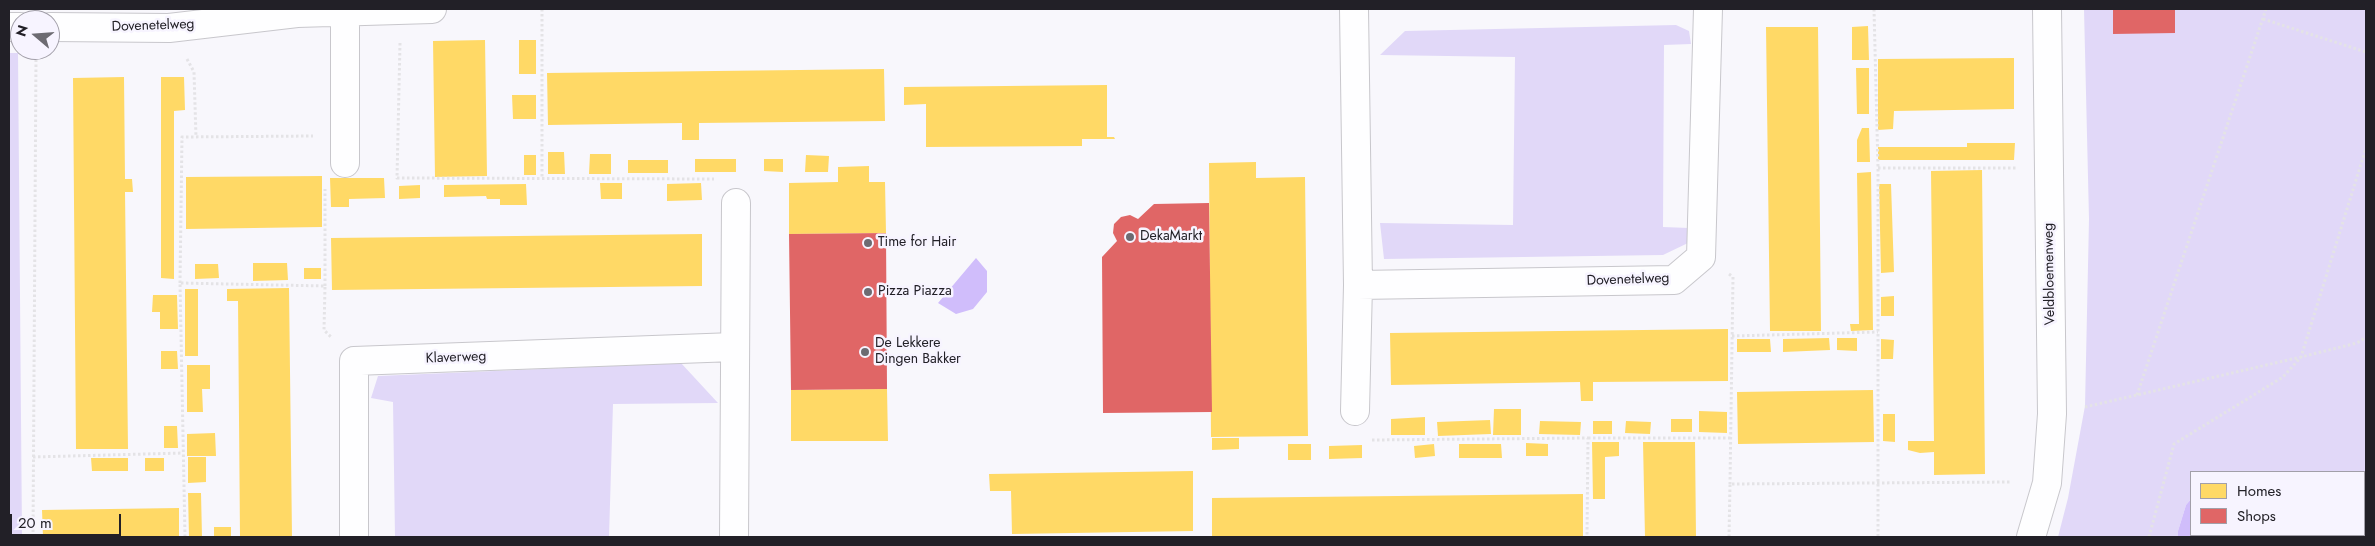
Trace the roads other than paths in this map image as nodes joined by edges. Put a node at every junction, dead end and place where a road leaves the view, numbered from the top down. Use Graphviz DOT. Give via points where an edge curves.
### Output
graph roads {
  1 [pos="432,9"];
  2 [pos="1354,9"];
  3 [pos="1708,9"];
  4 [pos="2047,9"];
  5 [pos="400,10"];
  6 [pos="345,12"];
  7 [pos="60,27"];
  8 [pos="345,150"];
  9 [pos="736,203"];
  10 [pos="1358,285"];
  11 [pos="734,347"];
  12 [pos="1355,411"];
  13 [pos="354,537"];
  14 [pos="734,537"];
  15 [pos="2031,537"];
  1 -- 5 [label="street, Dovenetelweg"];
  2 -- 10 [label="street"];
  3 -- 10 [label="street, Dovenetelweg" via="1702,257 1674,280"];
  4 -- 15 [label="street, Veldbloemenweg" via="2052,414 2047,483"];
  5 -- 6 [label="street, Dovenetelweg"];
  6 -- 7 [label="street, Dovenetelweg" via="297,13 169,28"];
  6 -- 8 [label="street"];
  9 -- 11 [label="street"];
  10 -- 12 [label="street"];
  11 -- 13 [label="street, Klaverweg" via="354,362"];
  11 -- 14 [label="street"];
}
